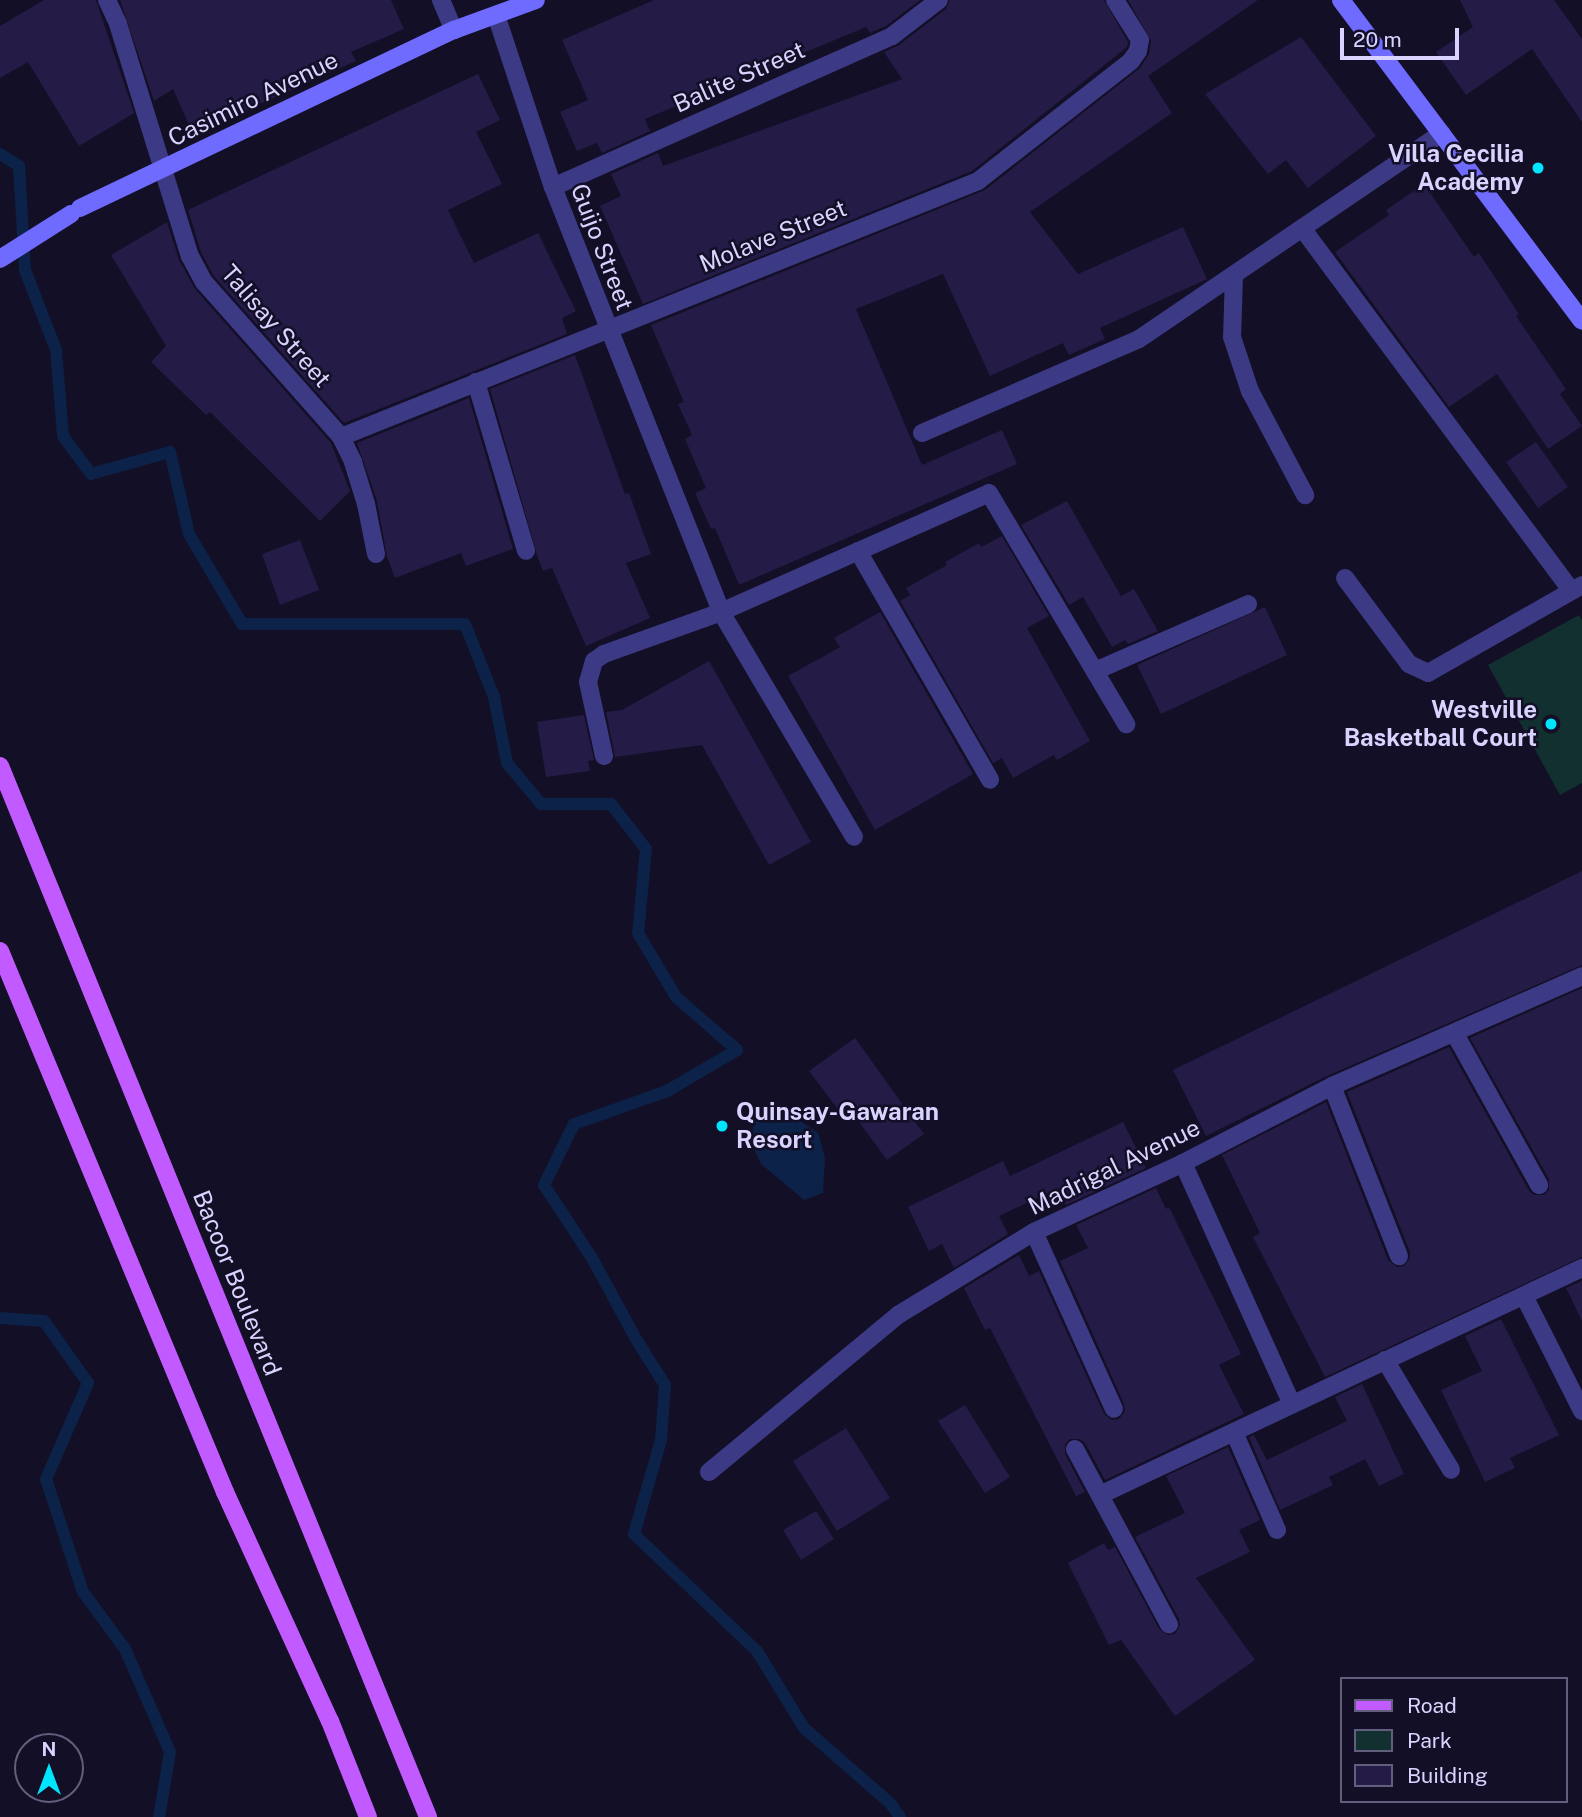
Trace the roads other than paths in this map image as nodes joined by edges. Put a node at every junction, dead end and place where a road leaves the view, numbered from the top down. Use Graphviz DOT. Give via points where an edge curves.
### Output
graph roads {
  1 [pos="107,0"];
  2 [pos="441,0"];
  3 [pos="536,0"];
  4 [pos="939,0"];
  5 [pos="1115,0"];
  6 [pos="1341,0"];
  7 [pos="496,15"];
  8 [pos="454,30"];
  9 [pos="1441,133"];
  10 [pos="163,170"];
  11 [pos="553,187"];
  12 [pos="1302,228"];
  13 [pos="0,259"];
  14 [pos="1234,275"];
  15 [pos="1582,321"];
  16 [pos="607,329"];
  17 [pos="476,382"];
  18 [pos="922,433"];
  19 [pos="341,437"];
  20 [pos="1304,495"];
  21 [pos="526,551"];
  22 [pos="858,551"];
  23 [pos="376,554"];
  24 [pos="1345,578"];
  25 [pos="1577,588"];
  26 [pos="1248,604"];
  27 [pos="721,612"];
  28 [pos="1095,671"];
  29 [pos="1126,724"];
  30 [pos="604,756"];
  31 [pos="0,766"];
  32 [pos="990,780"];
  33 [pos="854,837"];
  34 [pos="0,951"];
  35 [pos="1582,976"];
  36 [pos="1455,1034"];
  37 [pos="1332,1086"];
  38 [pos="1183,1163"];
  39 [pos="1539,1185"];
  40 [pos="1034,1232"];
  41 [pos="1399,1256"];
  42 [pos="1582,1268"];
  43 [pos="1524,1296"];
  44 [pos="1385,1360"];
  45 [pos="1292,1404"];
  46 [pos="1114,1409"];
  47 [pos="1582,1411"];
  48 [pos="1234,1432"];
  49 [pos="1075,1449"];
  50 [pos="1451,1469"];
  51 [pos="709,1472"];
  52 [pos="1100,1495"];
  53 [pos="1277,1530"];
  54 [pos="1169,1625"];
  55 [pos="368,1817"];
  56 [pos="428,1817"];
  1 -- 10 [label="street, Talisay Street"];
  2 -- 8 [label="street"];
  3 -- 7 [label="street, Casimiro Avenue"];
  4 -- 11 [label="street, Balite Street" via="892,36"];
  5 -- 16 [label="street, Molave Street" via="1140,40 1131,61 978,181"];
  6 -- 9 [label="street"];
  7 -- 8 [label="street, Casimiro Avenue"];
  7 -- 11 [label="street, Guijo Street"];
  8 -- 10 [label="street, Casimiro Avenue"];
  9 -- 12 [label="street"];
  9 -- 15 [label="street"];
  10 -- 13 [label="street, Casimiro Avenue" via="76,211"];
  10 -- 19 [label="street, Talisay Street" via="190,256 204,282"];
  11 -- 16 [label="street, Guijo Street"];
  12 -- 14 [label="street"];
  12 -- 25 [label="street"];
  14 -- 18 [label="street" via="1139,339"];
  14 -- 20 [label="street" via="1232,337 1250,391"];
  16 -- 17 [label="street, Molave Street"];
  16 -- 27 [label="street, Guijo Street"];
  17 -- 19 [label="street, Molave Street"];
  17 -- 21 [label="street"];
  19 -- 23 [label="street, Talisay Street" via="366,504"];
  22 -- 27 [label="street"];
  22 -- 28 [label="street" via="989,493"];
  22 -- 32 [label="street"];
  24 -- 25 [label="street" via="1409,664 1428,673"];
  26 -- 28 [label="street"];
  27 -- 30 [label="street" via="594,661 588,682"];
  27 -- 33 [label="street, Guijo Street"];
  28 -- 29 [label="street"];
  31 -- 56 [label="main road, Bacoor Boulevard"];
  34 -- 55 [label="main road" via="225,1492 330,1721"];
  35 -- 36 [label="street, Madrigal Avenue"];
  36 -- 37 [label="street, Madrigal Avenue"];
  36 -- 39 [label="street"];
  37 -- 38 [label="street, Madrigal Avenue"];
  37 -- 41 [label="street"];
  38 -- 40 [label="street, Madrigal Avenue"];
  38 -- 45 [label="street"];
  40 -- 46 [label="street"];
  40 -- 51 [label="street, Madrigal Avenue" via="898,1315"];
  42 -- 43 [label="street"];
  43 -- 44 [label="street"];
  43 -- 47 [label="street"];
  44 -- 45 [label="street"];
  44 -- 50 [label="street"];
  45 -- 48 [label="street"];
  48 -- 52 [label="street"];
  48 -- 53 [label="street"];
  49 -- 52 [label="street"];
  52 -- 54 [label="street"];
}
